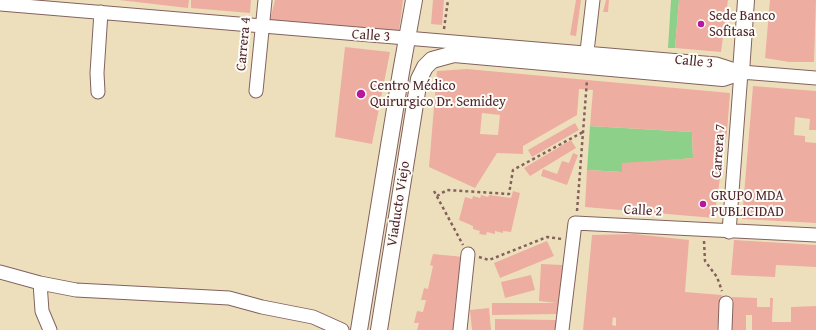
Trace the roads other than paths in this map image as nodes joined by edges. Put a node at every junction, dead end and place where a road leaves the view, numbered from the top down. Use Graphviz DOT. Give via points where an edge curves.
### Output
graph roads {
  1 [pos="265,0"];
  2 [pos="414,0"];
  3 [pos="593,0"];
  4 [pos="746,0"];
  5 [pos="0,4"];
  6 [pos="101,12"];
  7 [pos="262,27"];
  8 [pos="408,38"];
  9 [pos="587,66"];
  10 [pos="741,72"];
  11 [pos="816,78"];
  12 [pos="419,79"];
  13 [pos="256,90"];
  14 [pos="98,92"];
  15 [pos="729,232"];
  16 [pos="816,235"];
  17 [pos="468,254"];
  18 [pos="0,272"];
  19 [pos="40,283"];
  20 [pos="726,303"];
  21 [pos="50,330"];
  22 [pos="342,330"];
  23 [pos="358,330"];
  24 [pos="380,330"];
  25 [pos="460,330"];
  26 [pos="562,330"];
  27 [pos="725,330"];
  1 -- 7 [label="street, Carrera 4"];
  2 -- 8 [label="street, Viaducto Viejo"];
  3 -- 9 [label="street"];
  4 -- 10 [label="street"];
  5 -- 6 [label="street, Calle 3"];
  6 -- 7 [label="street, Calle 3"];
  6 -- 14 [label="street"];
  7 -- 8 [label="street, Calle 3"];
  7 -- 13 [label="street, Carrera 4"];
  8 -- 9 [label="street, Calle 3"];
  8 -- 23 [label="street, Viaducto Viejo"];
  9 -- 10 [label="street, Calle 3" via="723,78"];
  9 -- 12 [label="street, Calle 3" via="454,54 432,60"];
  10 -- 11 [label="street, Calle 3"];
  10 -- 15 [label="street, Carrera 7"];
  12 -- 24 [label="street, Viaducto Viejo"];
  15 -- 16 [label="street, Calle 2"];
  15 -- 26 [label="street, Calle 2" via="575,224"];
  17 -- 25 [label="street"];
  18 -- 19 [label="street"];
  19 -- 21 [label="street" via="42,311"];
  19 -- 22 [label="street" via="76,290 229,298 313,317"];
  20 -- 27 [label="street"];
}
